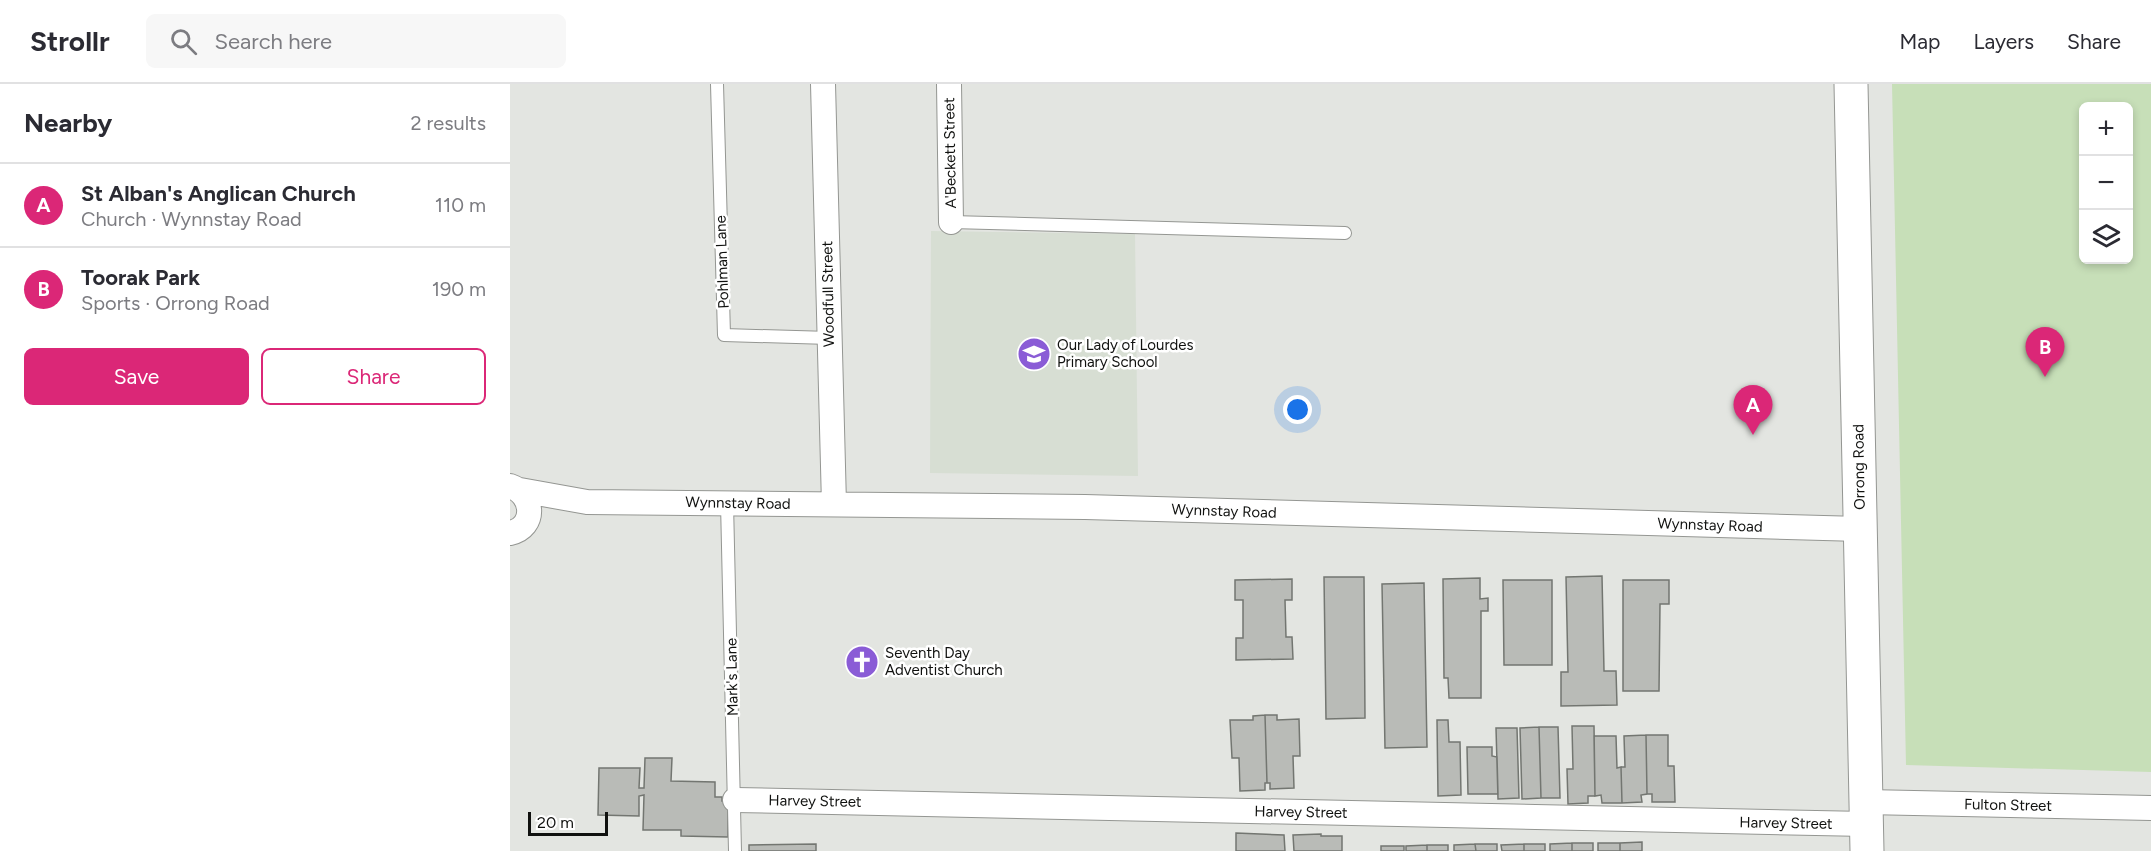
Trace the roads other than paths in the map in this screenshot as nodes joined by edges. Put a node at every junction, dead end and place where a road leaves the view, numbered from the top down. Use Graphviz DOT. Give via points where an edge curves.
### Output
graph roads {
  1 [pos="717,84"];
  2 [pos="823,84"];
  3 [pos="949,84"];
  4 [pos="1851,84"];
  5 [pos="951,222"];
  6 [pos="1345,233"];
  7 [pos="830,338"];
  8 [pos="515,488"];
  9 [pos="587,502"];
  10 [pos="727,503"];
  11 [pos="834,504"];
  12 [pos="519,526"];
  13 [pos="1860,529"];
  14 [pos="735,800"];
  15 [pos="2151,807"];
  16 [pos="1866,826"];
  17 [pos="735,851"];
  1 -- 7 [label="lane, Pohlman Lane" via="724,335"];
  2 -- 7 [label="street, Woodfull Street"];
  3 -- 5 [label="street, A'Beckett Street"];
  4 -- 13 [label="main road, Orrong Road"];
  5 -- 6 [label="lane"];
  7 -- 11 [label="street, Woodfull Street"];
  8 -- 9 [label="street, Wynnstay Road"];
  8 -- 12 [label="street" via="529,503"];
  9 -- 10 [label="street, Wynnstay Road"];
  9 -- 12 [label="street, Wynnstay Road"];
  10 -- 11 [label="street, Wynnstay Road"];
  10 -- 14 [label="lane, Mark's Lane"];
  11 -- 13 [label="street, Wynnstay Road" via="1123,508"];
  13 -- 16 [label="main road, Orrong Road"];
  14 -- 16 [label="street, Harvey Street"];
  14 -- 17 [label="lane, Mark's Lane"];
  15 -- 16 [label="street, Fulton Street"];
}
